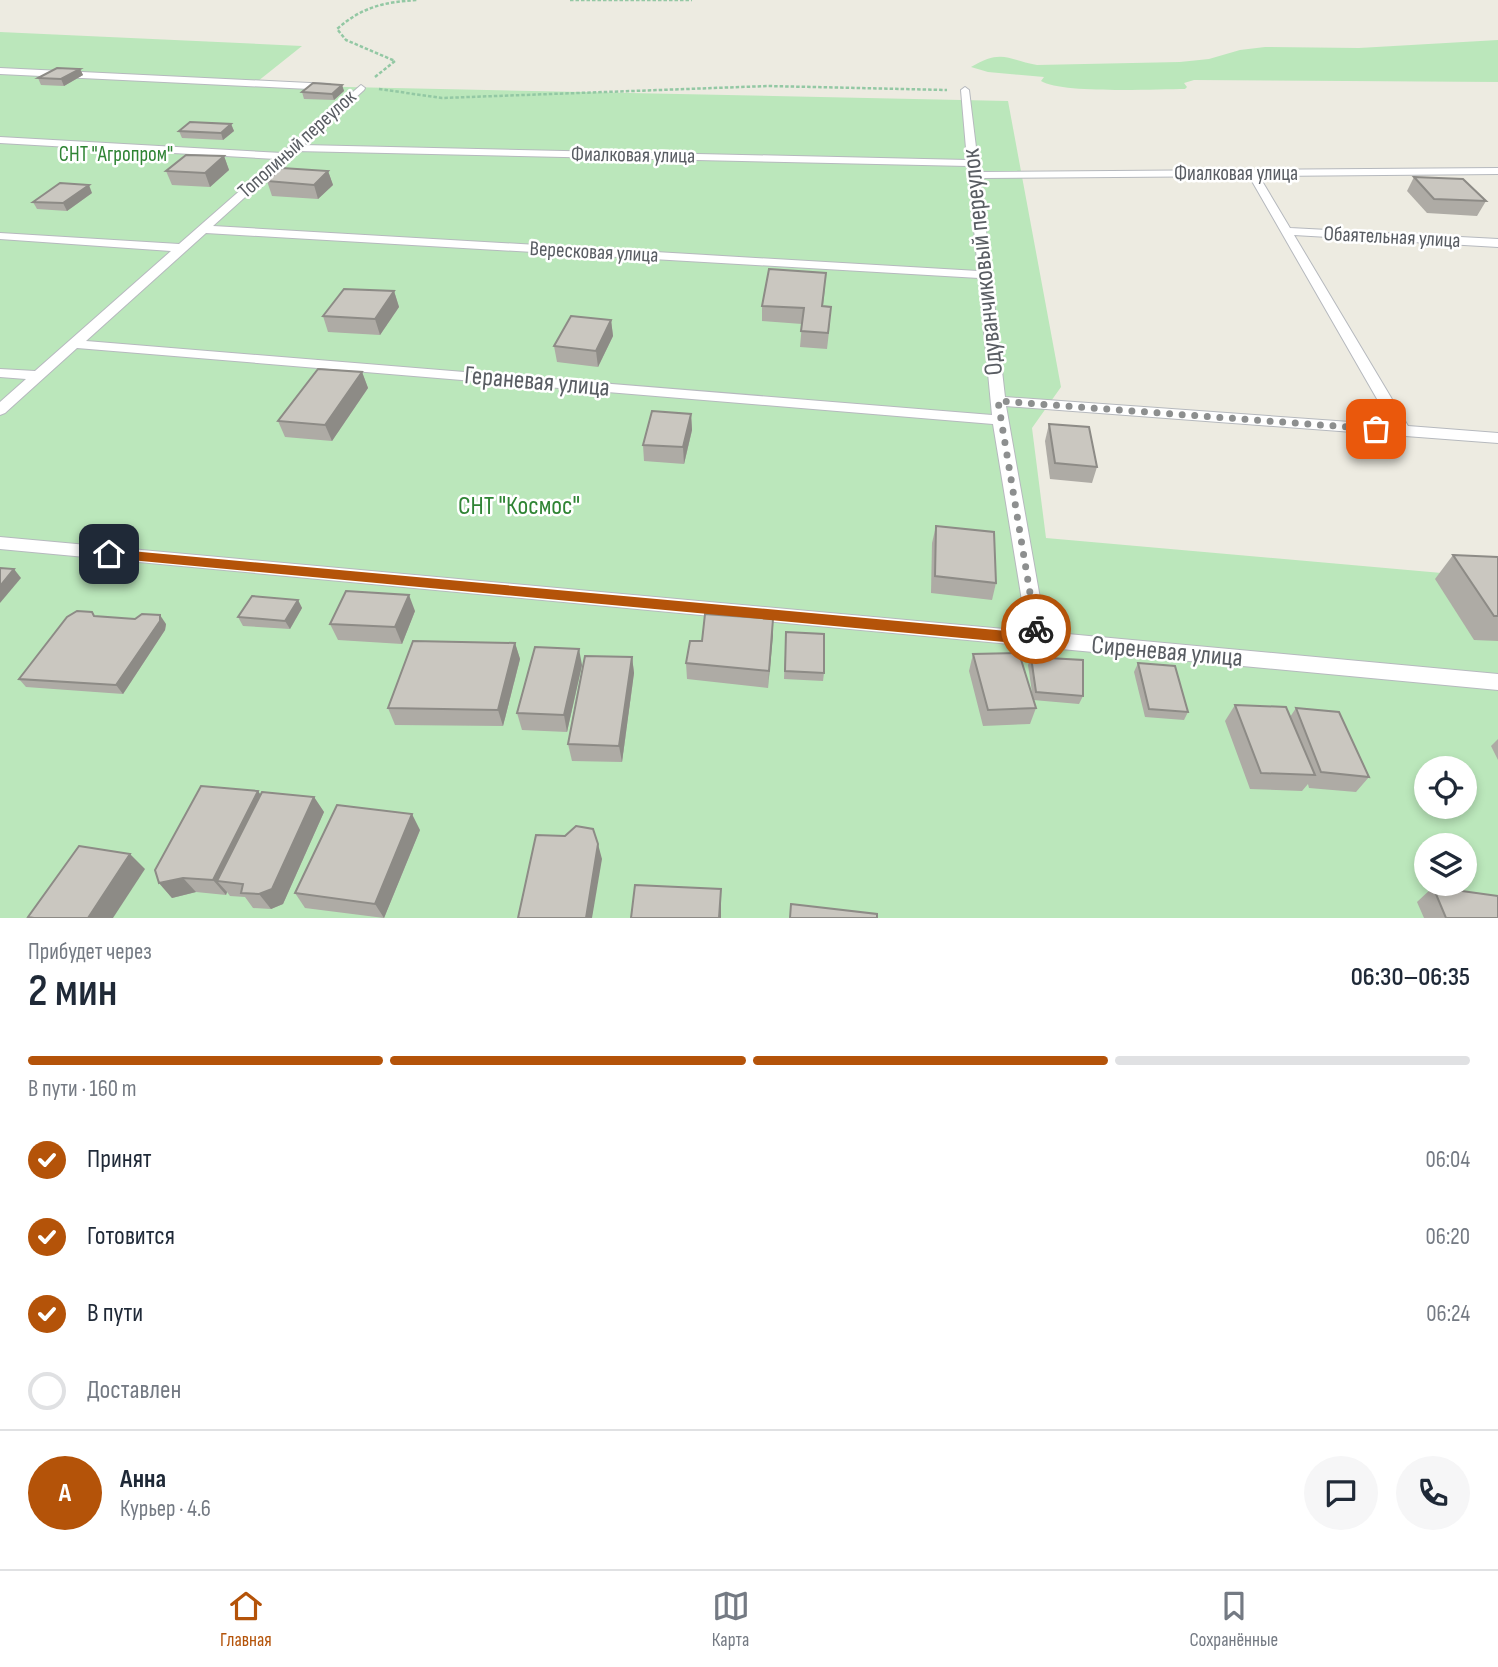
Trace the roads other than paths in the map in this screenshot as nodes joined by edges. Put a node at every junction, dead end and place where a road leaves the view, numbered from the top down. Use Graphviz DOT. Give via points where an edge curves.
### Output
graph roads {
  1 [pos="0,71"];
  2 [pos="965,90"];
  3 [pos="0,140"];
  4 [pos="289,152"];
  5 [pos="973,169"];
  6 [pos="1498,171"];
  7 [pos="1252,173"];
  8 [pos="202,229"];
  9 [pos="1286,231"];
  10 [pos="0,236"];
  11 [pos="1498,243"];
  12 [pos="181,248"];
  13 [pos="985,275"];
  14 [pos="74,344"];
  15 [pos="0,373"];
  16 [pos="38,376"];
  17 [pos="998,401"];
  18 [pos="0,410"];
  19 [pos="1000,420"];
  20 [pos="1403,431"];
  21 [pos="1498,438"];
  22 [pos="0,543"];
  23 [pos="1038,640"];
  24 [pos="1498,682"];
  1 -- 4 [label="lane, Тополиный переулок" via="361,88"];
  2 -- 5 [label="lane, Одуванчиковый переулок"];
  3 -- 4 [label="lane, Фиалковая улица"];
  4 -- 5 [label="lane, Фиалковая улица"];
  4 -- 8 [label="lane, Тополиный переулок"];
  5 -- 7 [label="lane, Фиалковая улица"];
  5 -- 13 [label="lane, Одуванчиковый переулок"];
  6 -- 7 [label="lane, Фиалковая улица"];
  7 -- 9 [label="lane"];
  8 -- 12 [label="lane, Тополиный переулок"];
  8 -- 13 [label="lane, Вересковая улица"];
  9 -- 11 [label="lane, Обаятельная улица"];
  9 -- 20 [label="lane"];
  10 -- 12 [label="lane"];
  12 -- 14 [label="lane, Тополиный переулок"];
  13 -- 17 [label="lane, Одуванчиковый переулок"];
  14 -- 16 [label="lane, Тополиный переулок"];
  14 -- 19 [label="lane, Гераневая улица"];
  15 -- 16 [label="lane"];
  16 -- 18 [label="lane, Тополиный переулок"];
  17 -- 19 [label="lane, Одуванчиковый переулок"];
  17 -- 20 [label="lane"];
  19 -- 23 [label="lane, Одуванчиковый переулок"];
  20 -- 21 [label="lane"];
  22 -- 23 [label="lane, Сиреневая улица"];
  23 -- 24 [label="lane, Сиреневая улица"];
}
